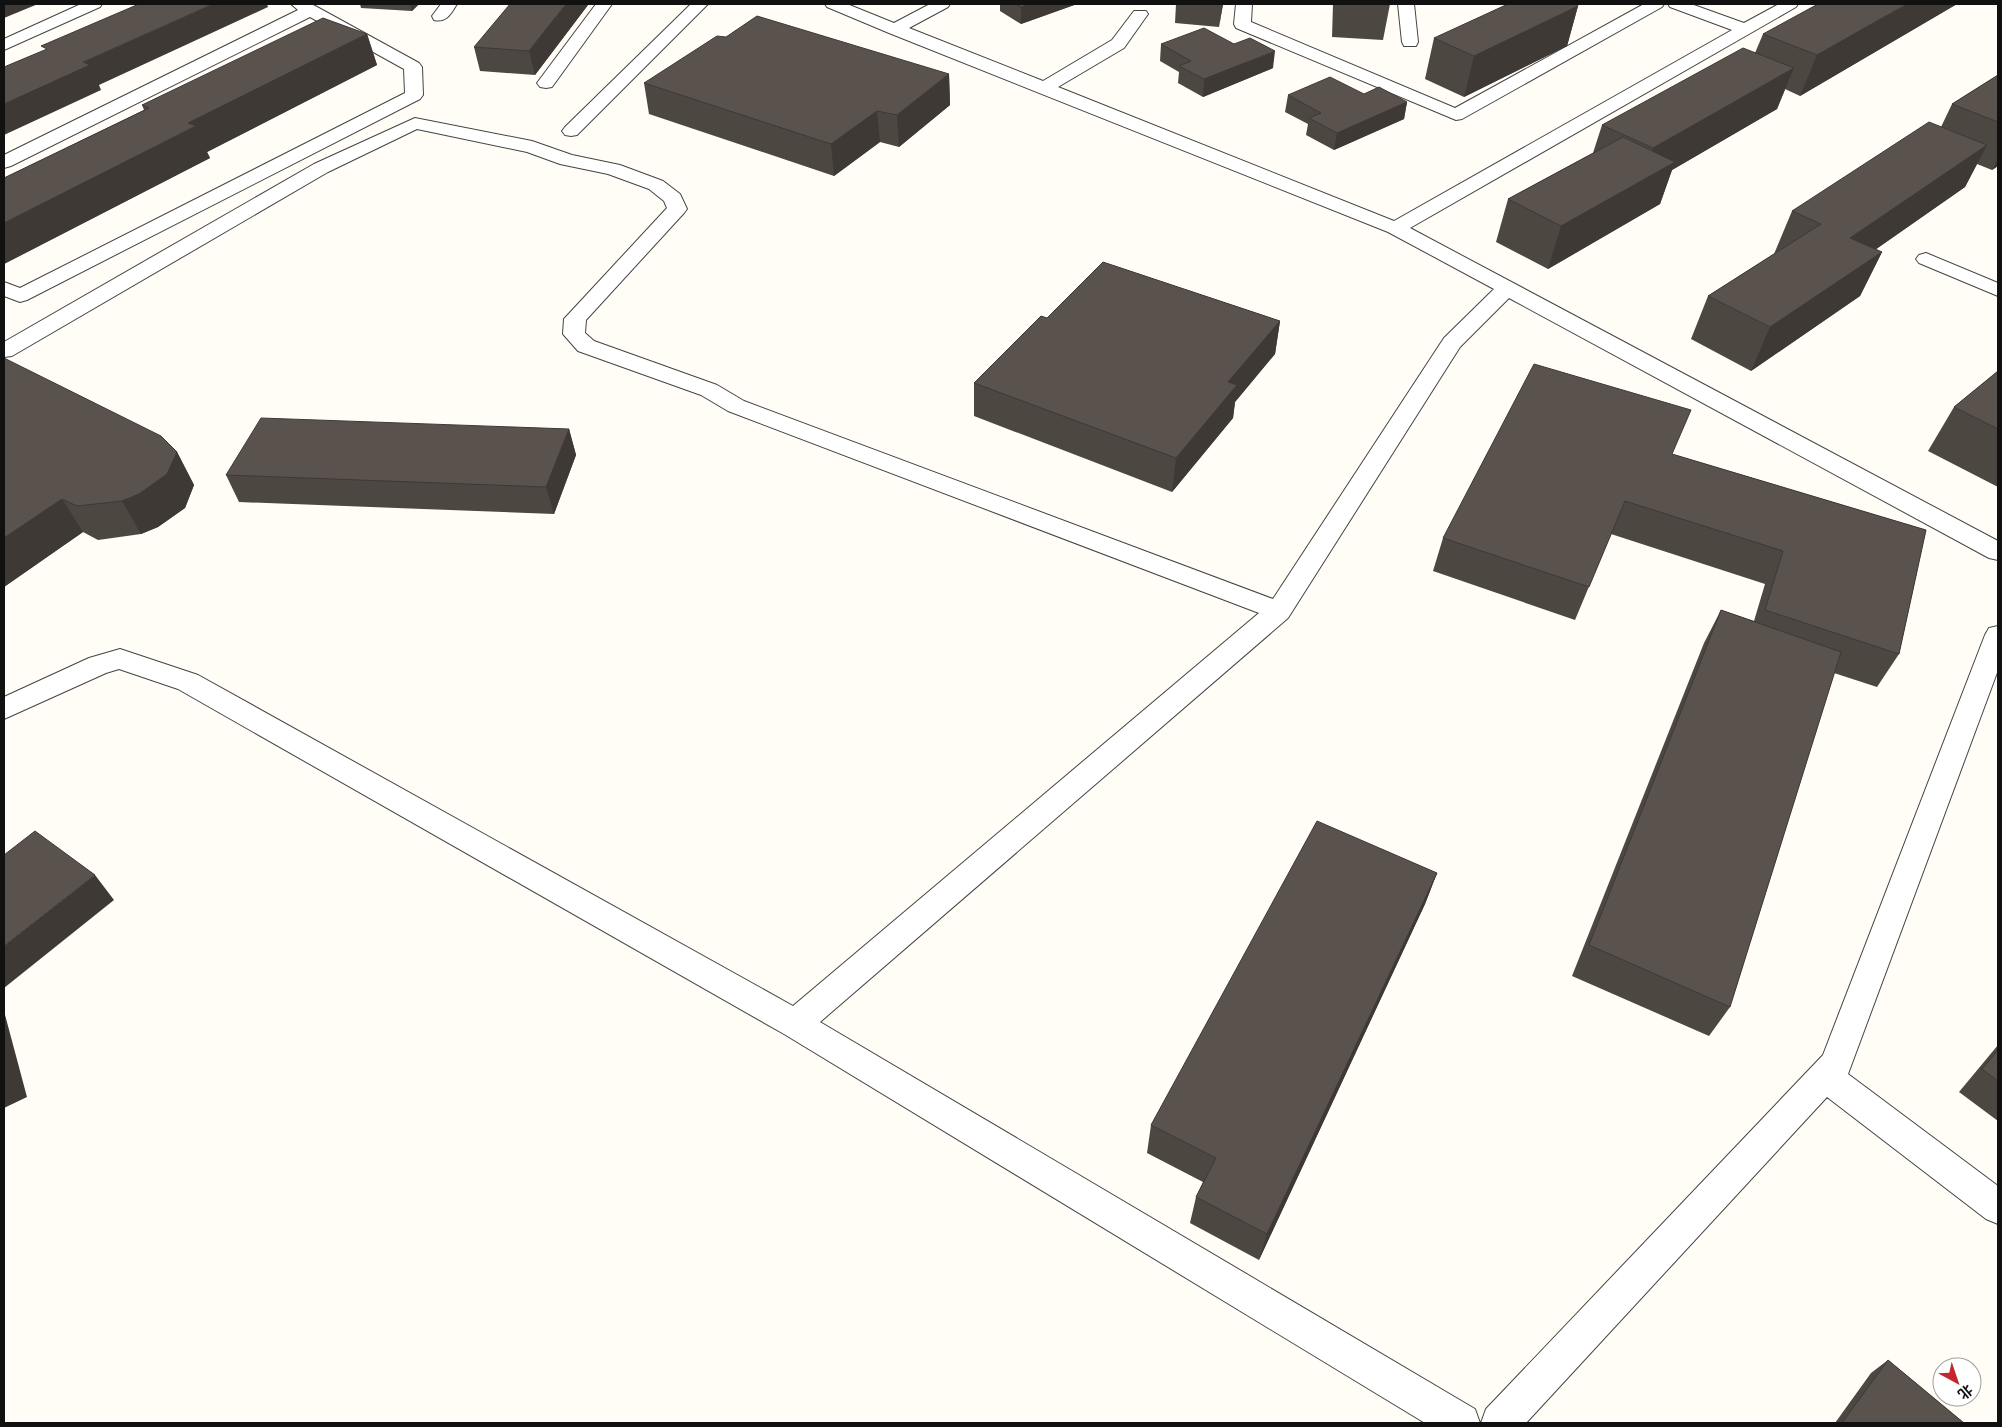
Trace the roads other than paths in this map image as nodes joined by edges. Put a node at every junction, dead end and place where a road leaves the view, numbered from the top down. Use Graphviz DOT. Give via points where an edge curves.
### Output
graph roads {
  1 [pos="94,4"];
  2 [pos="604,4"];
  3 [pos="700,4"];
  4 [pos="833,4"];
  5 [pos="942,4"];
  6 [pos="1244,4"];
  7 [pos="1406,4"];
  8 [pos="1656,4"];
  9 [pos="1676,4"];
  10 [pos="1790,4"];
  11 [pos="305,7"];
  12 [pos="1140,14"];
  13 [pos="895,29"];
  14 [pos="1745,30"];
  15 [pos="1410,42"];
  16 [pos="4,45"];
  17 [pos="546,83"];
  18 [pos="1044,88"];
  19 [pos="571,131"];
  20 [pos="4,162"];
  21 [pos="1395,228"];
  22 [pos="1926,259"];
  23 [pos="4,288"];
  24 [pos="1507,288"];
  25 [pos="1998,290"];
  26 [pos="4,351"];
  27 [pos="1998,552"];
  28 [pos="1279,611"];
  29 [pos="1998,635"];
  30 [pos="4,709"];
  31 [pos="795,1024"];
  32 [pos="1824,1076"];
  33 [pos="1998,1207"];
  34 [pos="1460,1423"];
  35 [pos="1500,1423"];
  1 -- 16 [label="street"];
  2 -- 17 [label="street"];
  3 -- 19 [label="street"];
  4 -- 13 [label="street"];
  5 -- 13 [label="street"];
  6 -- 8 [label="street" via="1242,24 1456,115"];
  7 -- 15 [label="street"];
  9 -- 14 [label="street"];
  10 -- 14 [label="street"];
  11 -- 20 [label="street"];
  11 -- 23 [label="street" via="413,67 414,95 20,296"];
  12 -- 18 [label="street" via="1118,44"];
  13 -- 18 [label="street"];
  14 -- 21 [label="street"];
  18 -- 21 [label="street"];
  21 -- 24 [label="street"];
  22 -- 25 [label="street"];
  24 -- 27 [label="street"];
  24 -- 28 [label="street" via="1452,343"];
  26 -- 28 [label="street" via="321,168 415,123 532,147 567,160 613,169 656,186 673,198 678,209 575,320 574,334 586,346 709,390 745,410"];
  28 -- 31 [label="street"];
  29 -- 32 [label="street" via="1836,1064"];
  30 -- 31 [label="street" via="98,665 120,659 188,682"];
  31 -- 34 [label="street"];
  32 -- 33 [label="street"];
  32 -- 35 [label="street"];
}
